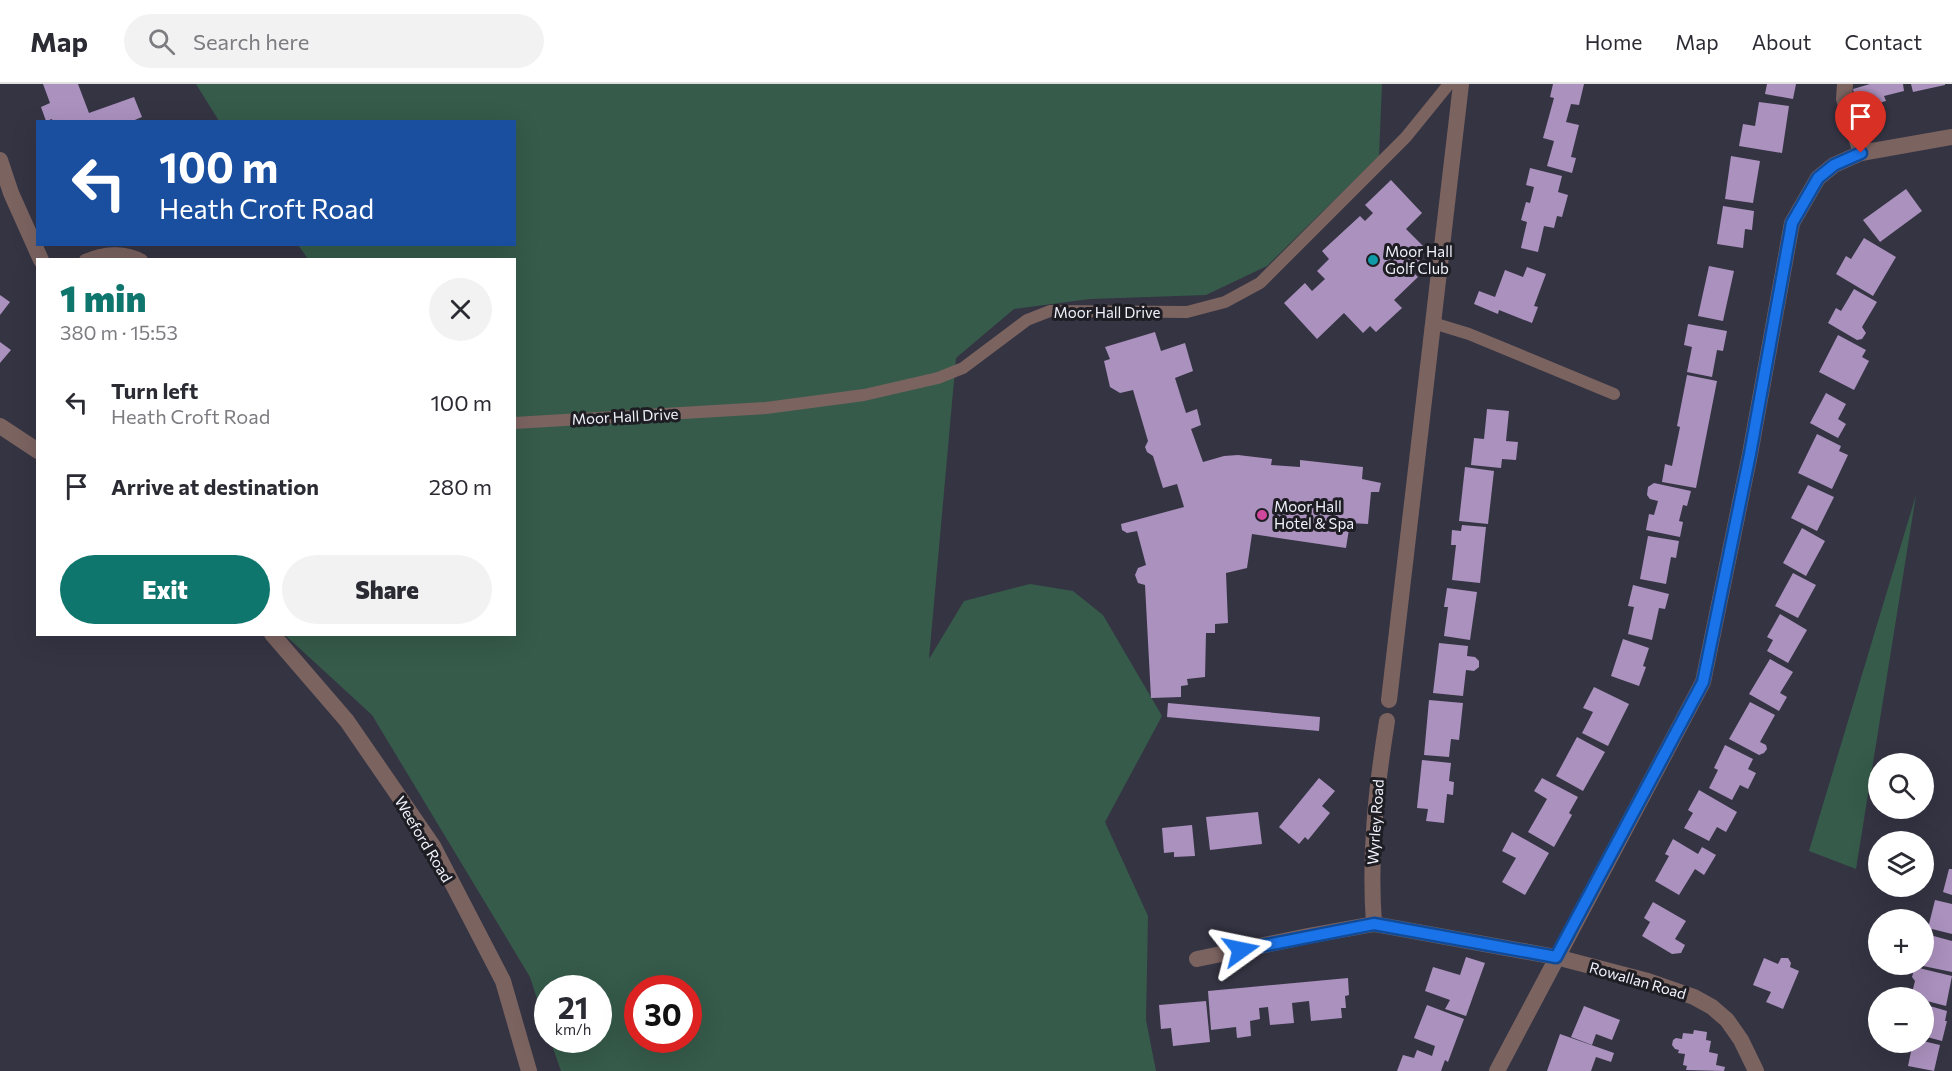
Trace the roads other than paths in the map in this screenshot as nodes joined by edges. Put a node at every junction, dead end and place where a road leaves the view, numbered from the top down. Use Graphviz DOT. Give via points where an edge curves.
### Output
graph roads {
  1 [pos="1449,84"];
  2 [pos="1461,84"];
  3 [pos="1845,84"];
  4 [pos="1952,137"];
  5 [pos="1861,153"];
  6 [pos="0,160"];
  7 [pos="40,258"];
  8 [pos="92,258"];
  9 [pos="138,258"];
  10 [pos="1433,323"];
  11 [pos="1614,394"];
  12 [pos="516,423"];
  13 [pos="0,426"];
  14 [pos="36,450"];
  15 [pos="274,636"];
  16 [pos="1389,700"];
  17 [pos="1387,721"];
  18 [pos="1374,924"];
  19 [pos="1556,957"];
  20 [pos="1197,959"];
  21 [pos="529,1071"];
  22 [pos="1497,1071"];
  23 [pos="1756,1071"];
  1 -- 12 [label="lane, Moor Hall Drive" via="1406,137 1260,283 1225,302 1187,312 1050,311 1027,320 963,368 938,378 864,395 766,408"];
  2 -- 10 [label="street"];
  3 -- 5 [label="street" via="1844,99"];
  4 -- 5 [label="street"];
  5 -- 19 [label="street" via="1834,165 1818,178 1792,223 1703,682"];
  6 -- 7 [label="street"];
  8 -- 9 [label="lane" via="107,253"];
  10 -- 11 [label="lane"];
  10 -- 16 [label="street"];
  13 -- 14 [label="street"];
  15 -- 21 [label="street, Weeford Road" via="347,721 433,846 503,981"];
  17 -- 18 [label="street, Wyrley Road" via="1373,832"];
  18 -- 19 [label="street, Rowallan Road"];
  18 -- 20 [label="street"];
  19 -- 22 [label="street"];
  19 -- 23 [label="street, Rowallan Road" via="1648,981 1712,1007 1741,1040"];
}
